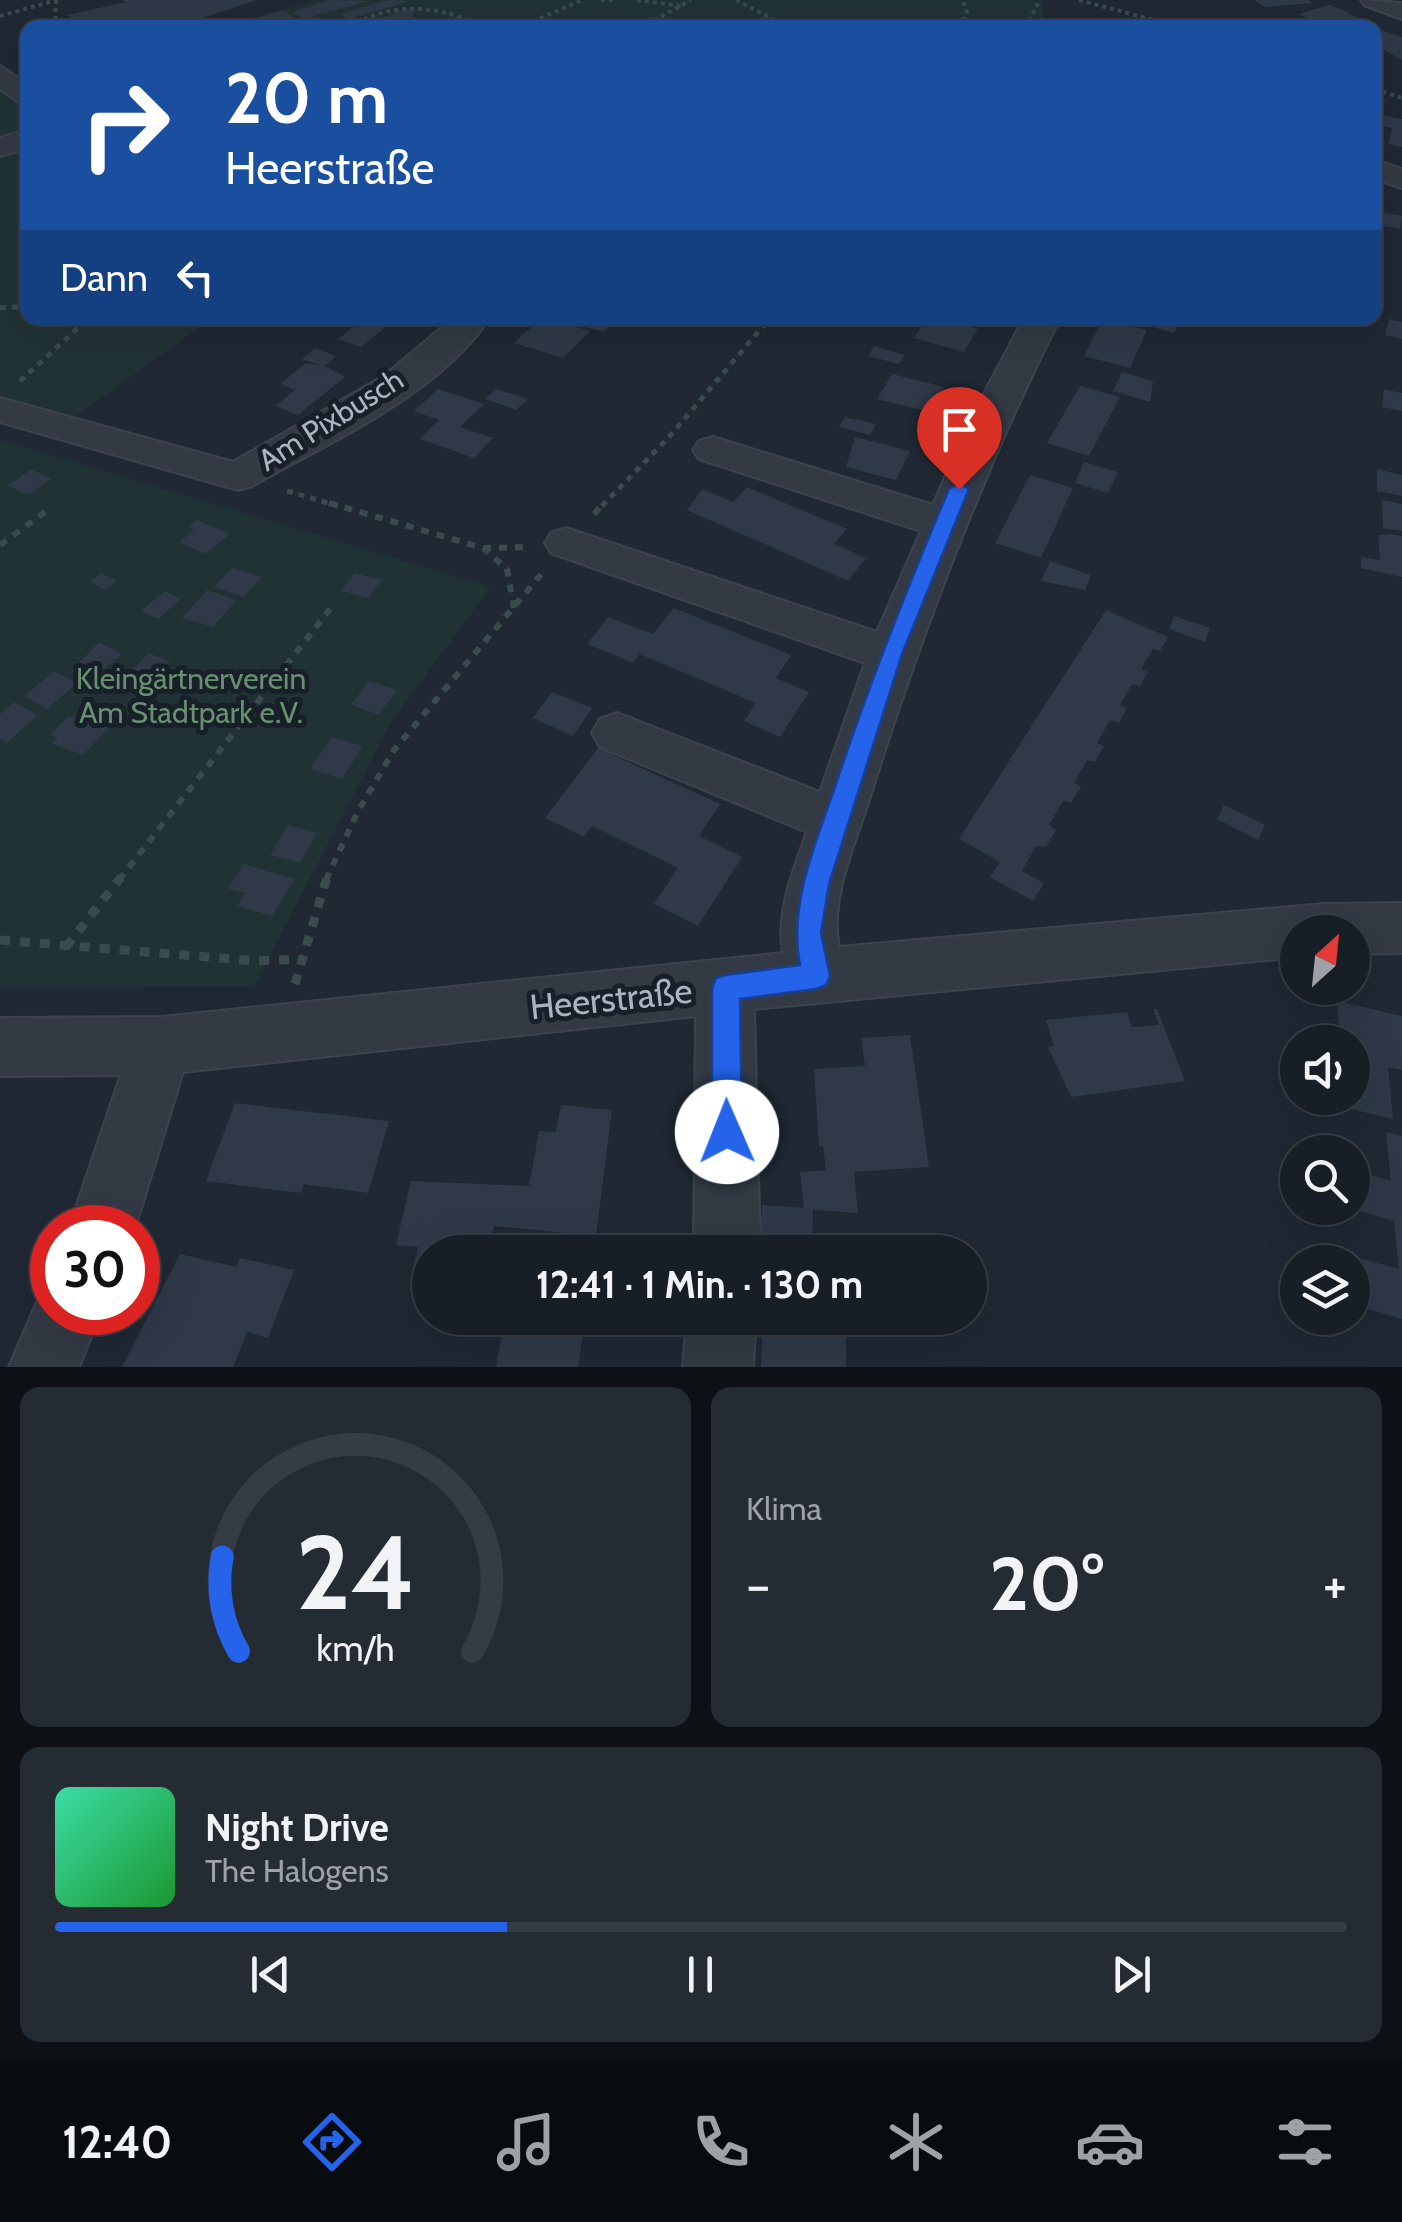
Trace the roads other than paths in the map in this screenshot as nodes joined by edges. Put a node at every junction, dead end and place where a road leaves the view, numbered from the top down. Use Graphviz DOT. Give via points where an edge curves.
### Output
graph roads {
  1 [pos="1372,0"];
  2 [pos="1402,12"];
  3 [pos="467,325"];
  4 [pos="1038,325"];
  5 [pos="5,401"];
  6 [pos="713,450"];
  7 [pos="944,522"];
  8 [pos="566,543"];
  9 [pos="890,654"];
  10 [pos="617,733"];
  11 [pos="836,821"];
  12 [pos="1402,928"];
  13 [pos="816,976"];
  14 [pos="726,988"];
  15 [pos="161,1046"];
  16 [pos="0,1047"];
  17 [pos="109,1205"];
  18 [pos="727,1235"];
  19 [pos="57,1335"];
  20 [pos="721,1335"];
  21 [pos="44,1367"];
  22 [pos="718,1367"];
  1 -- 2 [label="street"];
  3 -- 5 [label="street, Am Pixbusch" via="400,379 238,476"];
  4 -- 7 [label="street"];
  6 -- 7 [label="street"];
  7 -- 9 [label="street"];
  8 -- 9 [label="street"];
  9 -- 11 [label="street"];
  10 -- 11 [label="street"];
  11 -- 13 [label="street" via="808,933"];
  12 -- 13 [label="street, Heerstraße" via="1324,929"];
  13 -- 14 [label="street, Heerstraße"];
  14 -- 15 [label="street, Heerstraße"];
  14 -- 18 [label="street"];
  15 -- 16 [label="street, Heerstraße"];
  15 -- 17 [label="street"];
  19 -- 21 [label="street"];
  20 -- 22 [label="street"];
}
